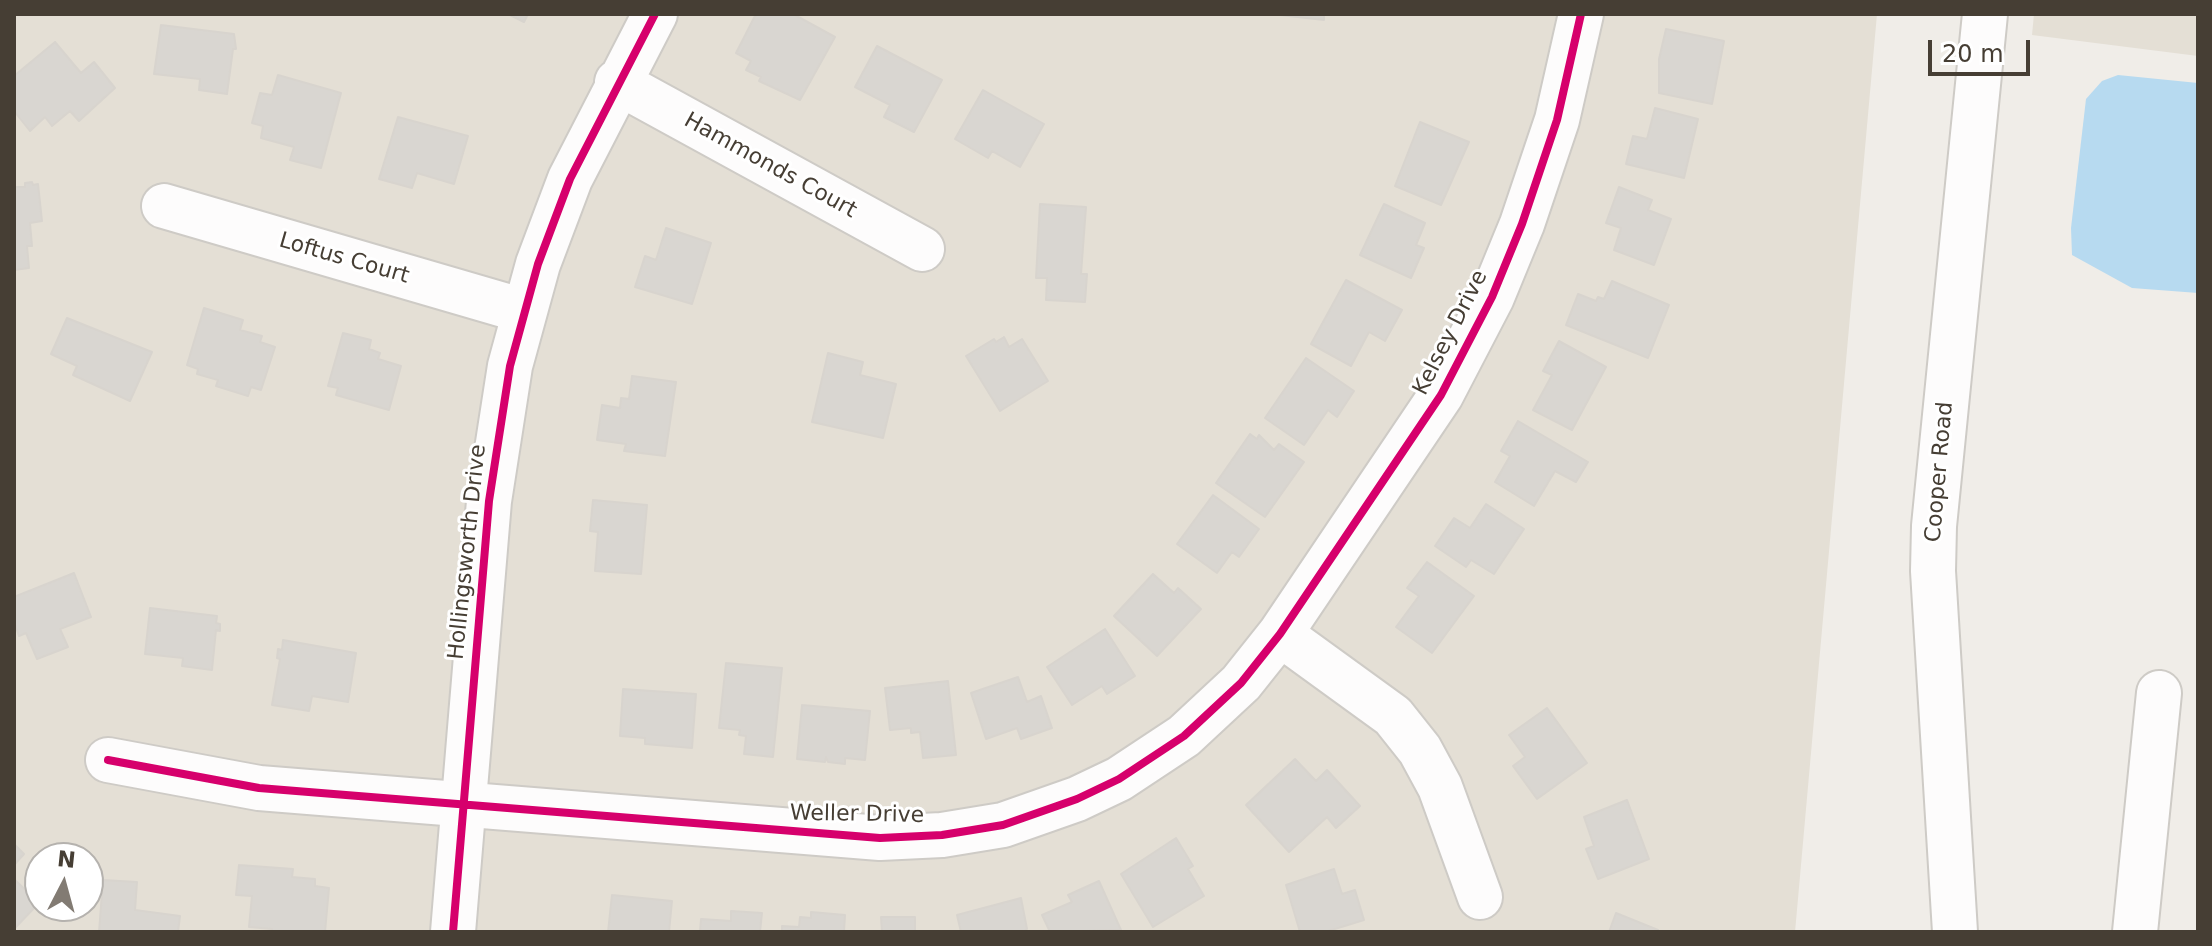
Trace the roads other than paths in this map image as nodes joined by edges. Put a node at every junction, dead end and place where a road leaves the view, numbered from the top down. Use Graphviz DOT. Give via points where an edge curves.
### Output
graph roads {
  1 [pos="655,14"];
  2 [pos="1581,14"];
  3 [pos="1985,14"];
  4 [pos="617,82"];
  5 [pos="164,206"];
  6 [pos="922,249"];
  7 [pos="524,311"];
  8 [pos="1280,634"];
  9 [pos="2159,693"];
  10 [pos="108,760"];
  11 [pos="463,806"];
  12 [pos="1480,897"];
  13 [pos="453,932"];
  14 [pos="1955,932"];
  15 [pos="2135,932"];
  1 -- 4 [label="street, Hollingsworth Drive"];
  2 -- 8 [label="street, Kelsey Drive" via="1538,179 1471,340 1409,448"];
  3 -- 14 [label="street, Cooper Road" via="1934,526"];
  4 -- 6 [label="street, Hammonds Court"];
  4 -- 7 [label="street, Hollingsworth Drive" via="566,190"];
  5 -- 7 [label="street, Loftus Court"];
  7 -- 11 [label="street, Hollingsworth Drive" via="491,478"];
  8 -- 11 [label="street, Weller Drive" via="1208,715 1133,770 1077,799 973,831 849,837"];
  8 -- 12 [label="street" via="1393,716 1420,750 1440,787"];
  9 -- 15 [label="street"];
  10 -- 11 [label="street, Weller Drive" via="221,784"];
  11 -- 13 [label="street, Hollingsworth Drive"];
}
